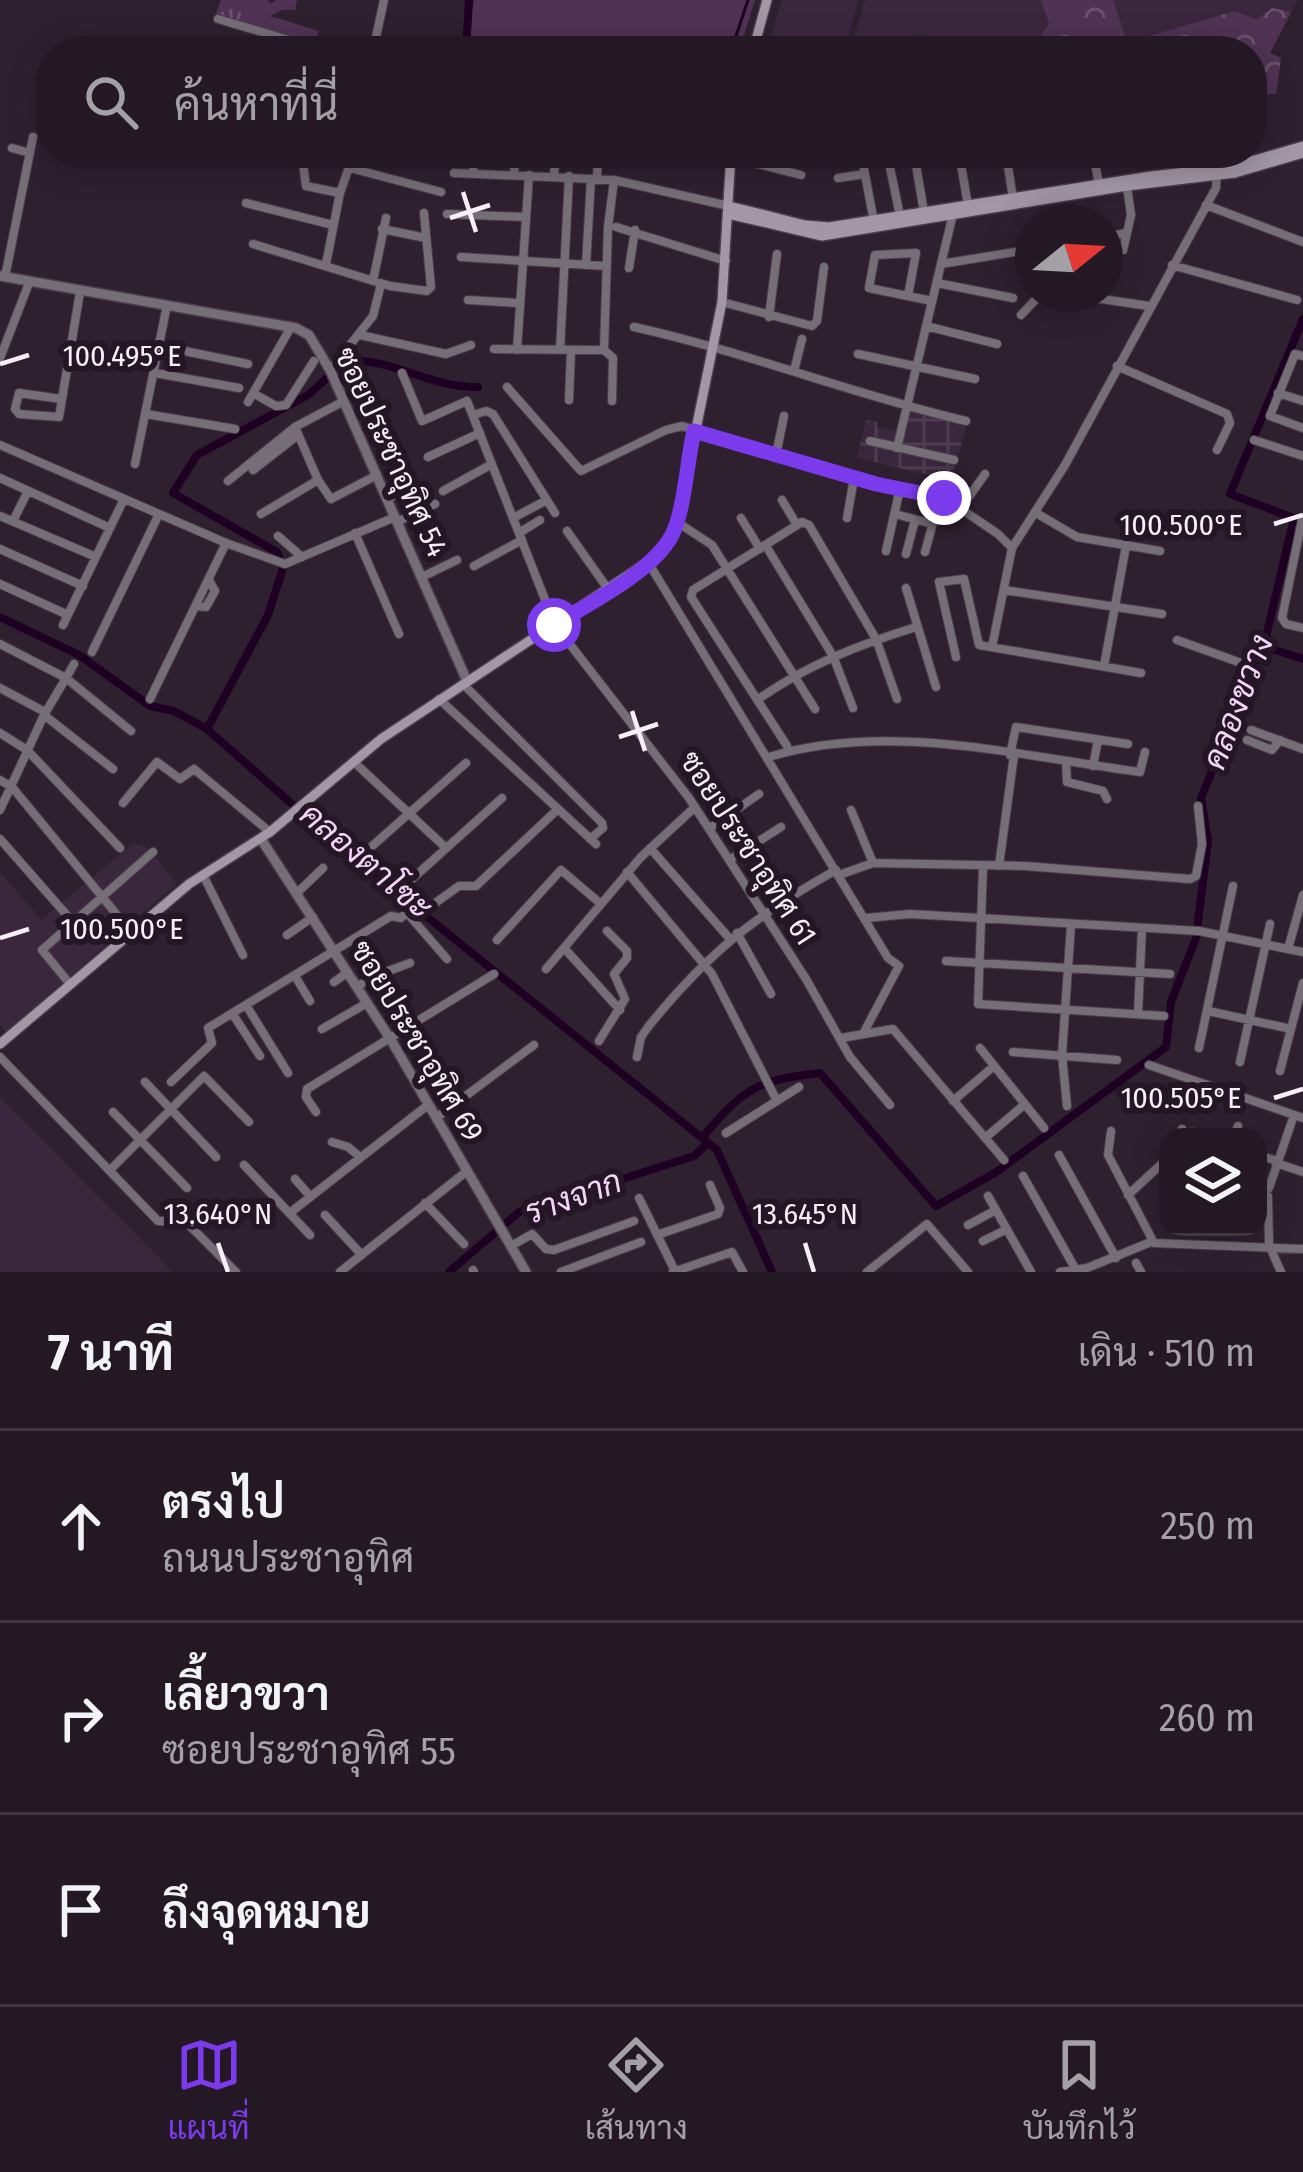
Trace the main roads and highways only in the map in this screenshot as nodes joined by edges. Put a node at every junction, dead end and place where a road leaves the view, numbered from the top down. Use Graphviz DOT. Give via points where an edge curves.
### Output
graph roads {
  1 [pos="767,0"];
  2 [pos="757,36"];
  3 [pos="1303,149"];
  4 [pos="1267,159"];
  5 [pos="730,168"];
  6 [pos="1235,168"];
  7 [pos="1217,173"];
  8 [pos="1013,201"];
  9 [pos="725,209"];
  10 [pos="924,216"];
  11 [pos="880,223"];
  12 [pos="2,1039"];
  1 -- 2 [label="main road"];
  3 -- 4 [label="main road"];
  5 -- 9 [label="main road"];
  6 -- 7 [label="main road"];
  7 -- 8 [label="main road"];
  7 -- 8 [label="main road"];
  8 -- 10 [label="main road"];
  9 -- 11 [label="main road" via="822,236"];
  9 -- 12 [label="main road" via="722,302 668,541 608,590 439,699 266,835 202,873"];
  10 -- 11 [label="main road"];
  10 -- 11 [label="main road"];
}
